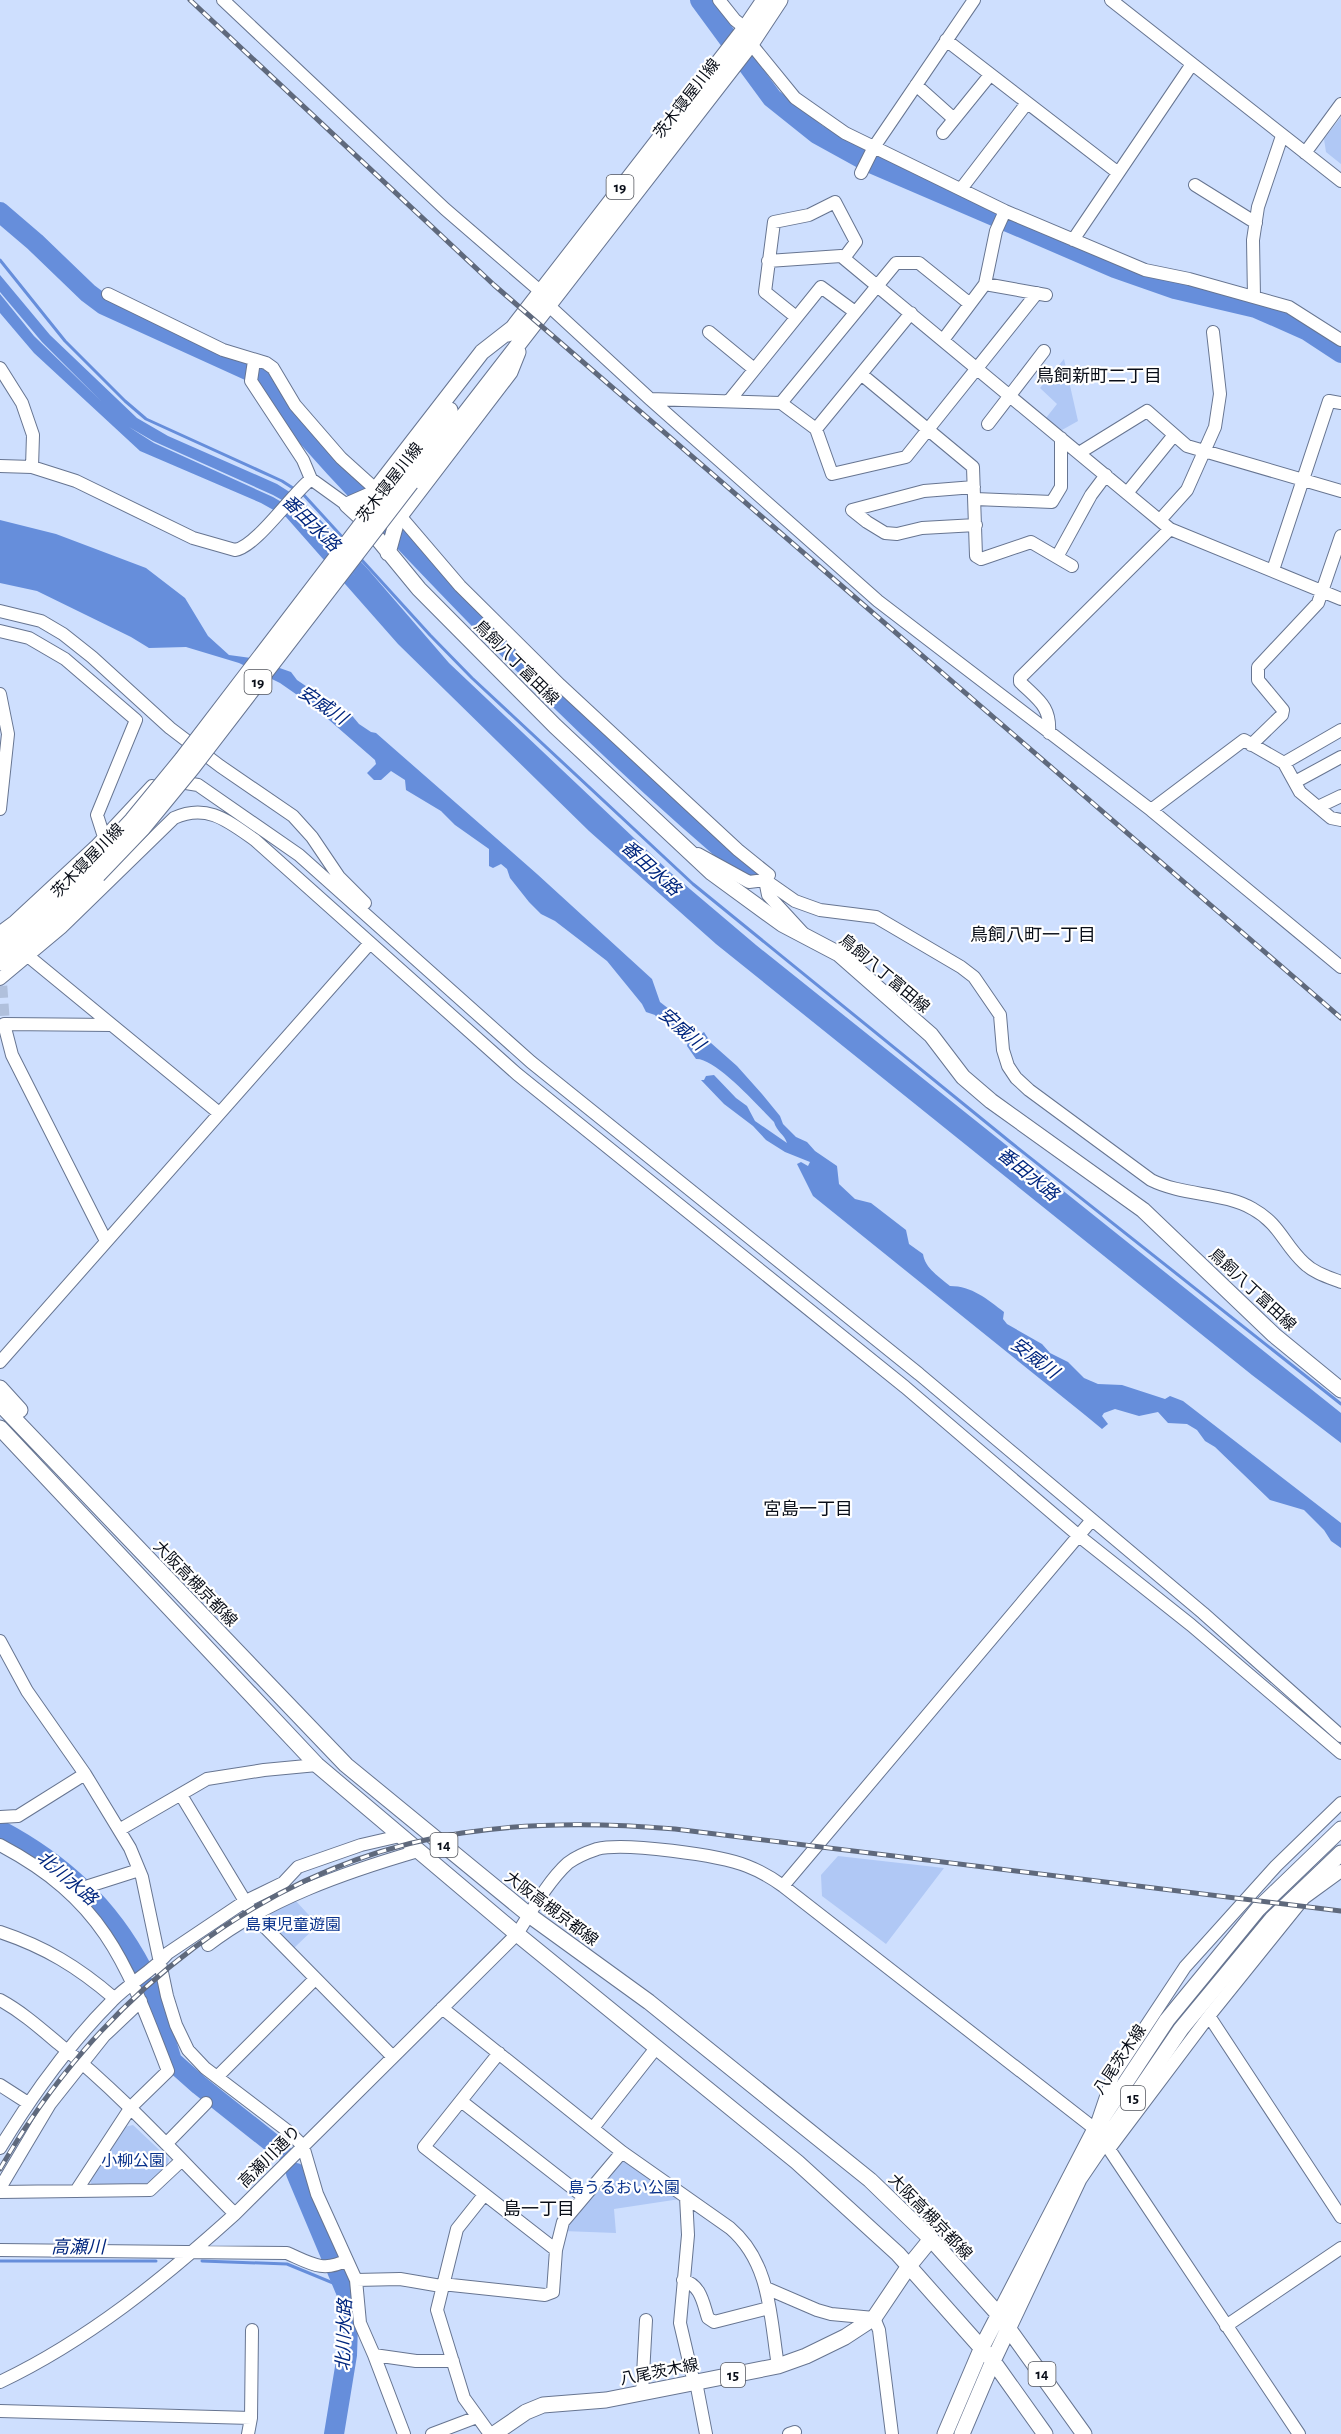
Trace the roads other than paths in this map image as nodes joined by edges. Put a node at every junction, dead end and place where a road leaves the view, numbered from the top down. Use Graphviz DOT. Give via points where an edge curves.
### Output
graph roads {
  1 [pos="223,0"];
  2 [pos="720,0"];
  3 [pos="764,0"];
  4 [pos="780,0"];
  5 [pos="974,0"];
  6 [pos="1111,0"];
  7 [pos="946,40"];
  8 [pos="741,44"];
  9 [pos="1192,64"];
  10 [pos="990,75"];
  11 [pos="916,85"];
  12 [pos="1027,104"];
  13 [pos="1341,104"];
  14 [pos="954,119"];
  15 [pos="943,133"];
  16 [pos="1282,136"];
  17 [pos="1305,153"];
  18 [pos="867,160"];
  19 [pos="1117,172"];
  20 [pos="1341,181"];
  21 [pos="1195,184"];
  22 [pos="961,189"];
  23 [pos="1005,211"];
  24 [pos="1256,223"];
  25 [pos="1073,240"];
  26 [pos="844,258"];
  27 [pos="768,261"];
  28 [pos="985,284"];
  29 [pos="877,285"];
  30 [pos="540,291"];
  31 [pos="108,294"];
  32 [pos="1254,297"];
  33 [pos="970,304"];
  34 [pos="548,305"];
  35 [pos="855,312"];
  36 [pos="911,314"];
  37 [pos="796,317"];
  38 [pos="519,331"];
  39 [pos="709,332"];
  40 [pos="1213,332"];
  41 [pos="943,340"];
  42 [pos="1341,340"];
  43 [pos="1044,351"];
  44 [pos="254,361"];
  45 [pos="0,368"];
  46 [pos="976,368"];
  47 [pos="754,369"];
  48 [pos="861,374"];
  49 [pos="1009,395"];
  50 [pos="650,399"];
  51 [pos="729,401"];
  52 [pos="781,403"];
  53 [pos="1341,403"];
  54 [pos="988,424"];
  55 [pos="816,429"];
  56 [pos="928,430"];
  57 [pos="1174,435"];
  58 [pos="1060,438"];
  59 [pos="1205,451"];
  60 [pos="1079,453"];
  61 [pos="0,466"];
  62 [pos="32,467"];
  63 [pos="1106,475"];
  64 [pos="311,479"];
  65 [pos="1303,479"];
  66 [pos="403,482"];
  67 [pos="1341,490"];
  68 [pos="372,492"];
  69 [pos="974,493"];
  70 [pos="1127,493"];
  71 [pos="349,504"];
  72 [pos="399,518"];
  73 [pos="1165,524"];
  74 [pos="976,525"];
  75 [pos="1341,536"];
  76 [pos="389,549"];
  77 [pos="1057,557"];
  78 [pos="1072,566"];
  79 [pos="1272,570"];
  80 [pos="1323,591"];
  81 [pos="1341,599"];
  82 [pos="0,611"];
  83 [pos="0,632"];
  84 [pos="0,694"];
  85 [pos="1341,730"];
  86 [pos="1049,733"];
  87 [pos="1251,745"];
  88 [pos="1341,757"];
  89 [pos="1284,763"];
  90 [pos="162,780"];
  91 [pos="1295,782"];
  92 [pos="1,788"];
  93 [pos="1341,796"];
  94 [pos="1318,807"];
  95 [pos="0,809"];
  96 [pos="1151,810"];
  97 [pos="174,818"];
  98 [pos="1341,820"];
  99 [pos="104,837"];
  100 [pos="684,847"];
  101 [pos="94,871"];
  102 [pos="765,880"];
  103 [pos="368,915"];
  104 [pos="0,932"];
  105 [pos="807,937"];
  106 [pos="391,938"];
  107 [pos="0,947"];
  108 [pos="375,947"];
  109 [pos="28,956"];
  110 [pos="0,963"];
  111 [pos="1341,967"];
  112 [pos="0,979"];
  113 [pos="112,1024"];
  114 [pos="219,1113"];
  115 [pos="106,1241"];
  116 [pos="1341,1282"];
  117 [pos="0,1362"];
  118 [pos="0,1388"];
  119 [pos="1341,1390"];
  120 [pos="0,1404"];
  121 [pos="0,1428"];
  122 [pos="0,1439"];
  123 [pos="65,1471"];
  124 [pos="50,1483"];
  125 [pos="1091,1521"];
  126 [pos="1079,1536"];
  127 [pos="0,1641"];
  128 [pos="1341,1736"];
  129 [pos="1341,1753"];
  130 [pos="317,1765"];
  131 [pos="85,1774"];
  132 [pos="181,1795"];
  133 [pos="1341,1803"];
  134 [pos="0,1817"];
  135 [pos="1341,1829"];
  136 [pos="119,1830"];
  137 [pos="400,1836"];
  138 [pos="0,1845"];
  139 [pos="418,1851"];
  140 [pos="1341,1853"];
  141 [pos="139,1870"];
  142 [pos="1341,1871"];
  143 [pos="783,1887"];
  144 [pos="73,1892"];
  145 [pos="244,1902"];
  146 [pos="529,1915"];
  147 [pos="254,1916"];
  148 [pos="0,1932"];
  149 [pos="517,1934"];
  150 [pos="208,1945"];
  151 [pos="160,1963"];
  152 [pos="315,1979"];
  153 [pos="134,1983"];
  154 [pos="114,1998"];
  155 [pos="0,2000"];
  156 [pos="141,2001"];
  157 [pos="442,2008"];
  158 [pos="1209,2016"];
  159 [pos="657,2048"];
  160 [pos="66,2050"];
  161 [pos="499,2053"];
  162 [pos="393,2057"];
  163 [pos="81,2062"];
  164 [pos="218,2077"];
  165 [pos="1146,2079"];
  166 [pos="0,2085"];
  167 [pos="461,2101"];
  168 [pos="28,2103"];
  169 [pos="206,2103"];
  170 [pos="131,2107"];
  171 [pos="1127,2125"];
  172 [pos="593,2128"];
  173 [pos="1095,2128"];
  174 [pos="166,2144"];
  175 [pos="303,2146"];
  176 [pos="0,2148"];
  177 [pos="1109,2149"];
  178 [pos="622,2152"];
  179 [pos="182,2160"];
  180 [pos="1079,2179"];
  181 [pos="0,2190"];
  182 [pos="76,2191"];
  183 [pos="484,2196"];
  184 [pos="584,2197"];
  185 [pos="686,2197"];
  186 [pos="235,2214"];
  187 [pos="1341,2217"];
  188 [pos="931,2239"];
  189 [pos="1341,2248"];
  190 [pos="0,2250"];
  191 [pos="556,2250"];
  192 [pos="193,2252"];
  193 [pos="341,2263"];
  194 [pos="909,2266"];
  195 [pos="356,2280"];
  196 [pos="683,2280"];
  197 [pos="442,2285"];
  198 [pos="766,2288"];
  199 [pos="769,2308"];
  200 [pos="998,2314"];
  201 [pos="874,2318"];
  202 [pos="646,2320"];
  203 [pos="1226,2326"];
  204 [pos="1010,2328"];
  205 [pos="252,2330"];
  206 [pos="982,2347"];
  207 [pos="375,2355"];
  208 [pos="453,2361"];
  209 [pos="993,2361"];
  210 [pos="778,2366"];
  211 [pos="0,2382"];
  212 [pos="695,2383"];
  213 [pos="642,2393"];
  214 [pos="0,2411"];
  215 [pos="477,2417"];
  216 [pos="251,2418"];
  217 [pos="248,2434"];
  218 [pos="404,2434"];
  219 [pos="432,2434"];
  220 [pos="494,2434"];
  221 [pos="706,2434"];
  222 [pos="892,2434"];
  223 [pos="945,2434"];
  224 [pos="962,2434"];
  225 [pos="1045,2434"];
  226 [pos="1084,2434"];
  227 [pos="1299,2434"];
  1 -- 30 [label="street" via="445,209"];
  2 -- 8 [label="street" via="735,20"];
  3 -- 8 [label="main road, 茨木寝屋川線 / 19"];
  4 -- 8 [label="main road, 茨木寝屋川線 / 19"];
  5 -- 7 [label="street"];
  6 -- 9 [label="street"];
  7 -- 10 [label="street"];
  7 -- 11 [label="street"];
  8 -- 18 [label="street" via="795,98 845,133"];
  8 -- 30 [label="main road, 茨木寝屋川線 / 19"];
  8 -- 34 [label="main road, 茨木寝屋川線 / 19"];
  9 -- 16 [label="street"];
  9 -- 19 [label="street"];
  10 -- 12 [label="street"];
  10 -- 14 [label="street"];
  11 -- 14 [label="street"];
  11 -- 18 [label="street"];
  12 -- 19 [label="street"];
  12 -- 22 [label="street"];
  13 -- 17 [label="street"];
  14 -- 15 [label="street"];
  16 -- 17 [label="street"];
  16 -- 24 [label="street"];
  17 -- 20 [label="street"];
  18 -- 22 [label="street"];
  19 -- 25 [label="street"];
  21 -- 24 [label="street"];
  22 -- 23 [label="street"];
  23 -- 25 [label="street"];
  23 -- 28 [label="street" via="996,231"];
  24 -- 32 [label="street"];
  25 -- 32 [label="street" via="1145,270"];
  26 -- 27 [label="street"];
  26 -- 27 [label="street" via="856,242 835,202 809,215 774,222"];
  26 -- 29 [label="street"];
  27 -- 37 [label="street" via="765,292"];
  28 -- 33 [label="street"];
  28 -- 46 [label="street" via="1042,294"];
  29 -- 33 [label="street" via="896,263 918,263"];
  29 -- 35 [label="street"];
  29 -- 36 [label="street"];
  30 -- 38 [label="main road, 茨木寝屋川線 / 19"];
  31 -- 44 [label="street"];
  32 -- 42 [label="street" via="1289,307"];
  33 -- 41 [label="street"];
  34 -- 38 [label="main road, 茨木寝屋川線 / 19"];
  34 -- 50 [label="street"];
  35 -- 37 [label="street" via="821,287"];
  35 -- 52 [label="street"];
  36 -- 41 [label="street"];
  36 -- 48 [label="street"];
  37 -- 47 [label="street"];
  38 -- 66 [label="main road, 茨木寝屋川線 / 19"];
  38 -- 66 [label="main road" via="510,372"];
  39 -- 47 [label="street"];
  40 -- 59 [label="street" via="1220,394 1215,427"];
  41 -- 46 [label="street"];
  43 -- 49 [label="street"];
  44 -- 64 [label="street" via="251,381 303,460"];
  44 -- 68 [label="street" via="273,368 295,405"];
  45 -- 62 [label="street" via="22,403 33,435"];
  46 -- 49 [label="street"];
  46 -- 56 [label="street"];
  47 -- 51 [label="street"];
  48 -- 55 [label="street"];
  48 -- 56 [label="street"];
  49 -- 54 [label="street"];
  49 -- 58 [label="street"];
  50 -- 51 [label="street"];
  50 -- 86 [label="street" via="878,601"];
  51 -- 52 [label="street"];
  52 -- 55 [label="street"];
  53 -- 65 [label="street" via="1329,401"];
  55 -- 56 [label="street" via="832,474 906,457"];
  56 -- 69 [label="street" via="973,467"];
  57 -- 59 [label="street" via="1187,446"];
  57 -- 60 [label="street" via="1147,411"];
  57 -- 70 [label="street"];
  58 -- 60 [label="street"];
  58 -- 69 [label="street" via="1061,487 1052,502"];
  59 -- 65 [label="street"];
  59 -- 73 [label="street"];
  60 -- 63 [label="street"];
  61 -- 62 [label="street"];
  62 -- 64 [label="street" via="76,481 193,538 235,550 253,541"];
  63 -- 70 [label="street"];
  63 -- 77 [label="street"];
  64 -- 71 [label="street"];
  65 -- 67 [label="street"];
  65 -- 79 [label="street"];
  66 -- 68 [label="main road"];
  66 -- 72 [label="main road"];
  66 -- 101 [label="main road, 茨木寝屋川線 / 19, bridge"];
  68 -- 71 [label="main road"];
  68 -- 72 [label="street"];
  69 -- 74 [label="street"];
  69 -- 74 [label="street" via="924,491 852,510 885,533"];
  70 -- 73 [label="street"];
  71 -- 76 [label="main road, 鳥飼八丁富田線"];
  72 -- 76 [label="main road"];
  72 -- 102 [label="street" via="460,586 631,752 769,875"];
  73 -- 79 [label="street"];
  73 -- 86 [label="street" via="1020,678 1046,708"];
  74 -- 77 [label="street" via="976,556 981,559 1031,542"];
  75 -- 80 [label="street"];
  76 -- 100 [label="main road, 鳥飼八丁富田線" via="419,589 555,726"];
  77 -- 78 [label="street"];
  79 -- 80 [label="street"];
  80 -- 81 [label="street"];
  80 -- 87 [label="street" via="1318,603 1258,667 1258,680 1283,710"];
  82 -- 103 [label="street" via="41,621 63,634 170,728 293,816 339,877 366,904"];
  83 -- 99 [label="street" via="29,638 65,659 136,720 98,815"];
  84 -- 92 [label="street" via="8,734"];
  85 -- 89 [label="street"];
  86 -- 96 [label="street"];
  87 -- 89 [label="street"];
  87 -- 96 [label="street" via="1244,740"];
  88 -- 91 [label="street"];
  89 -- 91 [label="street"];
  90 -- 97 [label="street" via="169,785 175,803"];
  90 -- 99 [label="street" via="151,786"];
  90 -- 103 [label="street" via="198,785 214,794 299,855"];
  91 -- 94 [label="street" via="1300,792"];
  92 -- 95 [label="street"];
  93 -- 94 [label="street"];
  94 -- 98 [label="street" via="1331,818"];
  96 -- 111 [label="street"];
  97 -- 108 [label="street" via="189,811 207,812 229,821"];
  97 -- 109 [label="street"];
  99 -- 104 [label="street"];
  100 -- 102 [label="street" via="749,882"];
  100 -- 105 [label="main road, 鳥飼八丁富田線" via="721,880"];
  101 -- 107 [label="main road, 茨木寝屋川線 / 19"];
  101 -- 110 [label="main road, 茨木寝屋川線 / 19" via="57,916"];
  102 -- 105 [label="street" via="768,895"];
  102 -- 116 [label="street" via="795,901 820,910 876,917 961,966 997,1009 1008,1066 1029,1090 1151,1180 1168,1188 1252,1208 1280,1231 1303,1262"];
  103 -- 106 [label="street"];
  105 -- 119 [label="main road, 鳥飼八丁富田線" via="839,954 931,1035 963,1077 990,1101 1143,1210 1274,1335"];
  106 -- 108 [label="street"];
  106 -- 125 [label="street" via="531,1062 919,1374"];
  108 -- 114 [label="street"];
  108 -- 126 [label="street" via="518,1074 904,1387"];
  109 -- 112 [label="street"];
  109 -- 113 [label="street"];
  113 -- 114 [label="street"];
  113 -- 115 [label="street" via="4,1024 12,1055"];
  114 -- 115 [label="street"];
  115 -- 117 [label="street"];
  118 -- 123 [label="main road" via="57,1451"];
  120 -- 123 [label="main road, 大阪高槻京都線 / 14"];
  121 -- 124 [label="main road, 14"];
  122 -- 124 [label="main road"];
  123 -- 146 [label="main road, 大阪高槻京都線 / 14" via="346,1765"];
  124 -- 130 [label="main road, 14"];
  125 -- 126 [label="street"];
  125 -- 128 [label="street" via="1203,1613"];
  126 -- 129 [label="street"];
  126 -- 143 [label="street"];
  127 -- 131 [label="street" via="27,1691"];
  130 -- 132 [label="street" via="207,1779"];
  130 -- 137 [label="main road, 14"];
  131 -- 134 [label="street" via="18,1816"];
  131 -- 136 [label="street"];
  132 -- 136 [label="street"];
  132 -- 145 [label="street"];
  133 -- 173 [label="street" via="1276,1866 1185,1968 1113,2076"];
  135 -- 173 [label="main road, 八尾茨木線 / 15" via="1258,1909 1167,2020"];
  136 -- 141 [label="street"];
  137 -- 139 [label="main road, 14"];
  137 -- 145 [label="street" via="298,1867 283,1882"];
  138 -- 144 [label="street"];
  139 -- 147 [label="street" via="334,1879"];
  139 -- 149 [label="main road, 14"];
  140 -- 165 [label="main road, 八尾茨木線 / 15" via="1272,1919 1181,2029"];
  141 -- 144 [label="street"];
  141 -- 151 [label="street"];
  142 -- 158 [label="street" via="1304,1898"];
  143 -- 146 [label="street, 高瀬川通り" via="761,1872 723,1859 612,1847 597,1849 568,1864"];
  143 -- 173 [label="street, 高瀬川通り"];
  144 -- 153 [label="street" via="110,1938"];
  145 -- 147 [label="street"];
  145 -- 151 [label="street" via="168,1953"];
  146 -- 149 [label="street, 高瀬川通り"];
  146 -- 188 [label="main road, 大阪高槻京都線 / 14" via="649,2002 870,2180"];
  147 -- 150 [label="street"];
  147 -- 152 [label="street"];
  148 -- 154 [label="street" via="42,1947 74,1965"];
  149 -- 157 [label="street, 高瀬川通り"];
  149 -- 159 [label="main road, 14"];
  151 -- 153 [label="street"];
  151 -- 164 [label="street" via="176,2025 188,2050"];
  152 -- 162 [label="street"];
  152 -- 164 [label="street"];
  153 -- 154 [label="street"];
  153 -- 156 [label="street"];
  154 -- 160 [label="street"];
  155 -- 160 [label="street"];
  156 -- 163 [label="street"];
  156 -- 170 [label="street" via="168,2071"];
  157 -- 161 [label="street"];
  157 -- 162 [label="street, 高瀬川通り"];
  158 -- 171 [label="street"];
  158 -- 187 [label="street"];
  159 -- 172 [label="street"];
  159 -- 194 [label="main road, 14" via="797,2162"];
  160 -- 163 [label="street"];
  160 -- 168 [label="street"];
  161 -- 167 [label="street"];
  161 -- 172 [label="street"];
  162 -- 175 [label="street, 高瀬川通り"];
  163 -- 170 [label="street"];
  163 -- 181 [label="street" via="50,2104"];
  164 -- 175 [label="street"];
  165 -- 171 [label="main road"];
  165 -- 180 [label="main road, 八尾茨木線 / 15"];
  166 -- 168 [label="street"];
  167 -- 183 [label="street" via="424,2147"];
  167 -- 184 [label="street"];
  168 -- 176 [label="street"];
  169 -- 174 [label="street"];
  170 -- 174 [label="street"];
  170 -- 182 [label="street"];
  171 -- 177 [label="street"];
  172 -- 178 [label="street"];
  173 -- 200 [label="main road, 八尾茨木線 / 15"];
  174 -- 179 [label="street"];
  175 -- 186 [label="street, 高瀬川通り"];
  175 -- 193 [label="street"];
  177 -- 180 [label="main road"];
  177 -- 203 [label="street"];
  178 -- 184 [label="street"];
  178 -- 185 [label="street"];
  179 -- 182 [label="street" via="150,2190"];
  179 -- 186 [label="street"];
  180 -- 204 [label="main road, 八尾茨木線 / 15"];
  181 -- 182 [label="street"];
  183 -- 191 [label="street"];
  183 -- 197 [label="street" via="457,2229"];
  184 -- 191 [label="street" via="563,2222"];
  185 -- 196 [label="street" via="688,2235"];
  185 -- 198 [label="street" via="743,2240 758,2263"];
  186 -- 192 [label="street, 高瀬川通り"];
  188 -- 194 [label="main road, 八尾茨木線 / 15"];
  188 -- 200 [label="main road, 大阪高槻京都線 / 14"];
  189 -- 203 [label="street"];
  190 -- 192 [label="street"];
  191 -- 197 [label="street" via="553,2292 545,2295"];
  192 -- 193 [label="street" via="287,2253 319,2267"];
  192 -- 211 [label="street, 高瀬川通り" via="81,2337"];
  193 -- 195 [label="street"];
  194 -- 201 [label="main road, 八尾茨木線 / 15"];
  194 -- 206 [label="main road, 14"];
  195 -- 197 [label="street" via="400,2279"];
  195 -- 207 [label="street" via="360,2323"];
  196 -- 199 [label="street" via="698,2289 708,2318 714,2322"];
  196 -- 212 [label="street" via="680,2322"];
  197 -- 208 [label="street" via="437,2310"];
  198 -- 199 [label="street"];
  198 -- 201 [label="street" via="831,2314"];
  199 -- 210 [label="street"];
  200 -- 204 [label="main road, 大阪高槻京都線 / 14"];
  200 -- 206 [label="main road, 八尾茨木線 / 15"];
  201 -- 210 [label="main road, 八尾茨木線 / 15" via="825,2347"];
  201 -- 222 [label="street" via="879,2330"];
  202 -- 213 [label="street"];
  203 -- 227 [label="street"];
  204 -- 209 [label="main road, 八尾茨木線 / 15"];
  204 -- 226 [label="main road, 大阪高槻京都線 / 14"];
  205 -- 216 [label="street"];
  206 -- 209 [label="main road, 14"];
  206 -- 223 [label="main road, 八尾茨木線"];
  207 -- 208 [label="street"];
  207 -- 218 [label="street"];
  208 -- 215 [label="street" via="464,2398"];
  209 -- 224 [label="main road, 八尾茨木線"];
  209 -- 225 [label="main road, 14"];
  210 -- 212 [label="main road, 八尾茨木線 / 15"];
  212 -- 213 [label="main road, 八尾茨木線 / 15"];
  212 -- 221 [label="street"];
  213 -- 220 [label="main road, 八尾茨木線 / 15" via="543,2405"];
  214 -- 216 [label="street"];
  215 -- 219 [label="street"];
  215 -- 220 [label="street"];
  216 -- 217 [label="street"];
}
